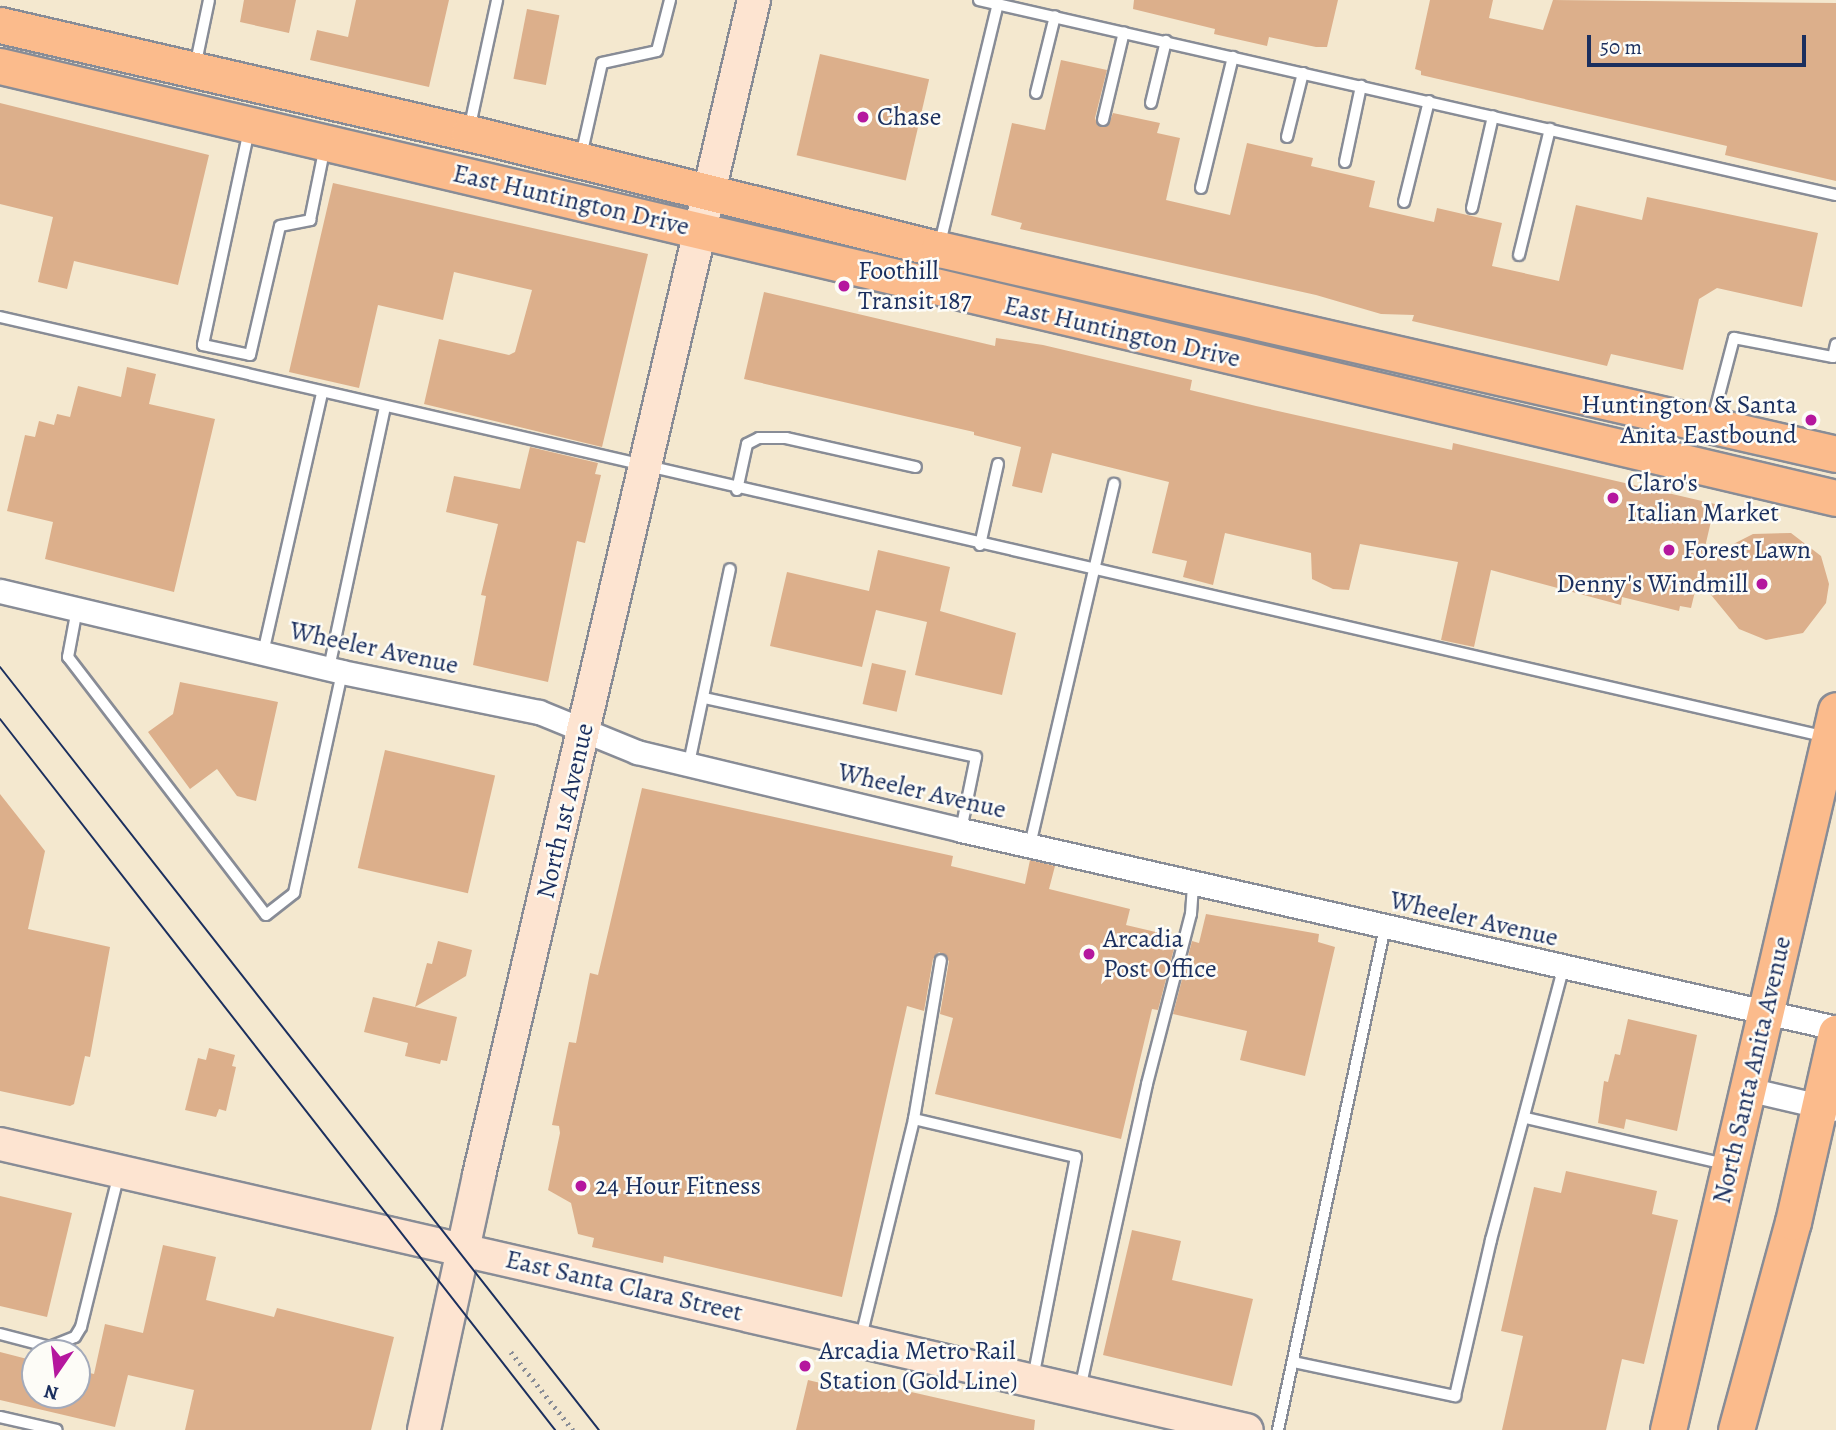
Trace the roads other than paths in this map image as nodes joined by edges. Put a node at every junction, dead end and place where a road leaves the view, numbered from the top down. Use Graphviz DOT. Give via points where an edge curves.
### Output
graph roads {
  1 [pos="209,0"];
  2 [pos="497,0"];
  3 [pos="670,0"];
  4 [pos="754,0"];
  5 [pos="979,0"];
  6 [pos="998,4"];
  7 [pos="1032,5"];
  8 [pos="1055,16"];
  9 [pos="0,25"];
  10 [pos="1124,32"];
  11 [pos="1166,41"];
  12 [pos="1233,57"];
  13 [pos="0,66"];
  14 [pos="194,69"];
  15 [pos="1303,73"];
  16 [pos="1361,86"];
  17 [pos="1036,93"];
  18 [pos="1429,101"];
  19 [pos="1152,103"];
  20 [pos="1493,116"];
  21 [pos="1103,120"];
  22 [pos="1550,129"];
  23 [pos="468,133"];
  24 [pos="1287,137"];
  25 [pos="247,140"];
  26 [pos="322,158"];
  27 [pos="580,160"];
  28 [pos="1345,162"];
  29 [pos="1201,188"];
  30 [pos="708,191"];
  31 [pos="1836,195"];
  32 [pos="1404,202"];
  33 [pos="1472,208"];
  34 [pos="699,230"];
  35 [pos="939,249"];
  36 [pos="1519,256"];
  37 [pos="0,317"];
  38 [pos="1836,344"];
  39 [pos="322,393"];
  40 [pos="385,407"];
  41 [pos="1711,425"];
  42 [pos="1836,454"];
  43 [pos="998,464"];
  44 [pos="916,467"];
  45 [pos="644,468"];
  46 [pos="1114,484"];
  47 [pos="737,490"];
  48 [pos="1836,498"];
  49 [pos="980,545"];
  50 [pos="730,569"];
  51 [pos="1094,571"];
  52 [pos="0,591"];
  53 [pos="77,609"];
  54 [pos="263,653"];
  55 [pos="336,670"];
  56 [pos="704,698"];
  57 [pos="1833,724"];
  58 [pos="585,731"];
  59 [pos="690,763"];
  60 [pos="961,830"];
  61 [pos="1030,845"];
  62 [pos="1193,883"];
  63 [pos="1385,927"];
  64 [pos="941,960"];
  65 [pos="1563,969"];
  66 [pos="1766,1014"];
  67 [pos="1836,1031"];
  68 [pos="1747,1089"];
  69 [pos="1828,1108"];
  70 [pos="1526,1118"];
  71 [pos="914,1119"];
  72 [pos="0,1144"];
  73 [pos="1731,1165"];
  74 [pos="119,1171"];
  75 [pos="464,1249"];
  76 [pos="0,1334"];
  77 [pos="860,1340"];
  78 [pos="1293,1362"];
  79 [pos="1032,1381"];
  80 [pos="1080,1391"];
  81 [pos="0,1417"];
  82 [pos="57,1430"];
  83 [pos="424,1430"];
  84 [pos="1247,1430"];
  85 [pos="1278,1430"];
  86 [pos="1668,1430"];
  87 [pos="1736,1430"];
  1 -- 14 [label="lane"];
  2 -- 23 [label="lane"];
  3 -- 27 [label="lane" via="657,51 602,63"];
  4 -- 30 [label="street, North 1st Avenue"];
  5 -- 6 [label="lane"];
  6 -- 7 [label="lane"];
  6 -- 35 [label="lane"];
  7 -- 8 [label="lane"];
  8 -- 10 [label="lane"];
  8 -- 17 [label="lane"];
  9 -- 14 [label="main road, East Huntington Drive"];
  10 -- 11 [label="lane"];
  10 -- 21 [label="lane"];
  11 -- 12 [label="lane"];
  11 -- 19 [label="lane"];
  12 -- 15 [label="lane"];
  12 -- 29 [label="lane"];
  13 -- 25 [label="main road, East Huntington Drive"];
  14 -- 23 [label="main road, East Huntington Drive"];
  15 -- 16 [label="lane"];
  15 -- 24 [label="lane"];
  16 -- 18 [label="lane"];
  16 -- 28 [label="lane"];
  18 -- 20 [label="lane"];
  18 -- 32 [label="lane"];
  20 -- 22 [label="lane"];
  20 -- 33 [label="lane"];
  22 -- 31 [label="lane"];
  22 -- 36 [label="lane"];
  23 -- 27 [label="main road, East Huntington Drive"];
  25 -- 26 [label="main road, East Huntington Drive"];
  25 -- 26 [label="lane" via="203,345 250,355 280,226 310,220"];
  26 -- 34 [label="main road, East Huntington Drive"];
  27 -- 30 [label="main road, East Huntington Drive"];
  30 -- 34 [label="street, North 1st Avenue"];
  30 -- 35 [label="main road, East Huntington Drive"];
  34 -- 45 [label="street, North 1st Avenue"];
  34 -- 48 [label="main road, East Huntington Drive"];
  35 -- 41 [label="main road, East Huntington Drive"];
  37 -- 39 [label="lane"];
  38 -- 41 [label="lane" via="1833,357 1734,338"];
  39 -- 40 [label="lane"];
  39 -- 54 [label="lane"];
  40 -- 45 [label="lane"];
  40 -- 55 [label="lane"];
  41 -- 42 [label="main road, East Huntington Drive"];
  43 -- 49 [label="lane"];
  44 -- 47 [label="lane" via="786,438 759,438 747,444"];
  45 -- 47 [label="lane"];
  45 -- 58 [label="street, North 1st Avenue"];
  46 -- 51 [label="lane"];
  47 -- 49 [label="lane"];
  49 -- 51 [label="lane"];
  50 -- 56 [label="lane"];
  51 -- 57 [label="lane"];
  51 -- 61 [label="lane"];
  52 -- 53 [label="street, Wheeler Avenue"];
  53 -- 54 [label="street, Wheeler Avenue"];
  53 -- 55 [label="lane" via="68,657 266,915 294,893"];
  54 -- 55 [label="street, Wheeler Avenue"];
  55 -- 58 [label="street, Wheeler Avenue" via="539,712"];
  56 -- 59 [label="lane"];
  56 -- 60 [label="lane" via="976,757"];
  57 -- 66 [label="main road, North Santa Anita Avenue"];
  58 -- 59 [label="street, Wheeler Avenue" via="636,751"];
  58 -- 75 [label="street, North 1st Avenue"];
  59 -- 60 [label="street, Wheeler Avenue"];
  60 -- 61 [label="street, Wheeler Avenue"];
  61 -- 62 [label="street, Wheeler Avenue"];
  62 -- 63 [label="street, Wheeler Avenue"];
  62 -- 80 [label="lane" via="1191,914 1147,1084"];
  63 -- 65 [label="street, Wheeler Avenue"];
  63 -- 78 [label="lane"];
  64 -- 71 [label="lane"];
  65 -- 66 [label="street, Wheeler Avenue"];
  65 -- 70 [label="lane"];
  66 -- 67 [label="street, Wheeler Avenue"];
  66 -- 68 [label="main road, North Santa Anita Avenue"];
  67 -- 69 [label="main road"];
  68 -- 69 [label="street"];
  68 -- 73 [label="main road, North Santa Anita Avenue"];
  69 -- 87 [label="main road"];
  70 -- 73 [label="lane"];
  70 -- 78 [label="lane" via="1491,1240 1455,1396"];
  71 -- 77 [label="lane"];
  71 -- 79 [label="lane" via="1076,1157"];
  72 -- 74 [label="street, East Santa Clara Street"];
  73 -- 86 [label="main road, North Santa Anita Avenue"];
  74 -- 75 [label="street, East Santa Clara Street"];
  74 -- 76 [label="lane" via="75,1337 50,1347"];
  75 -- 77 [label="street, East Santa Clara Street"];
  75 -- 83 [label="street, North 1st Avenue"];
  77 -- 79 [label="street, East Santa Clara Street"];
  78 -- 85 [label="lane"];
  79 -- 80 [label="street, East Santa Clara Street"];
  80 -- 84 [label="street, East Santa Clara Street"];
  81 -- 82 [label="lane"];
}
